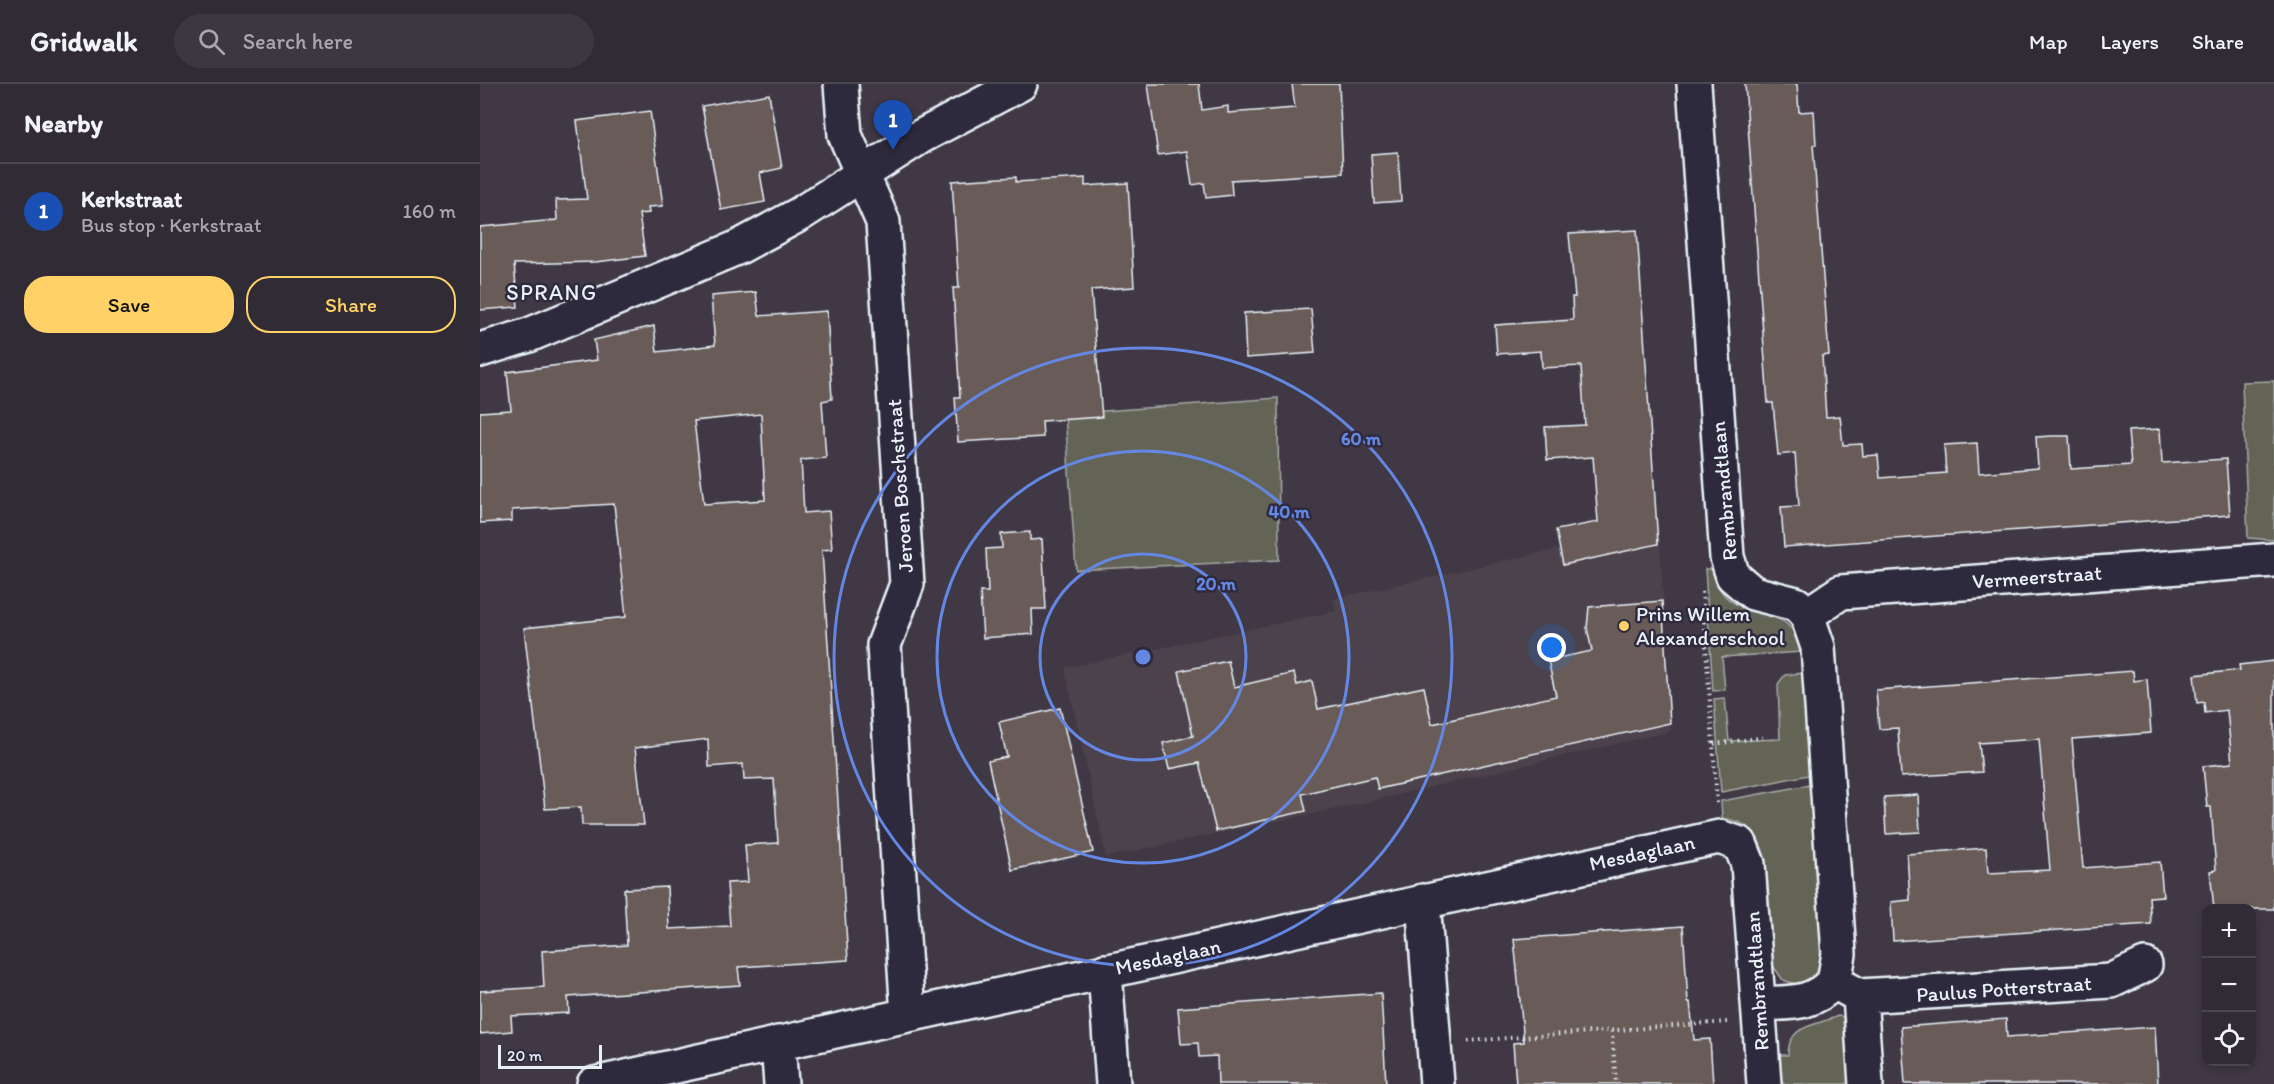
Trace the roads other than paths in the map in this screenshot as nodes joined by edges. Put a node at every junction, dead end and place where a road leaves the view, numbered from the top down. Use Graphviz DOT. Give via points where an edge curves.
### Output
graph roads {
  1 [pos="841,84"];
  2 [pos="1020,84"];
  3 [pos="1694,84"];
  4 [pos="862,174"];
  5 [pos="480,350"];
  6 [pos="2274,560"];
  7 [pos="1807,615"];
  8 [pos="1730,840"];
  9 [pos="1423,901"];
  10 [pos="2145,965"];
  11 [pos="1105,971"];
  12 [pos="1847,989"];
  13 [pos="1759,1012"];
  14 [pos="908,1015"];
  15 [pos="778,1043"];
  16 [pos="594,1084"];
  17 [pos="781,1084"];
  18 [pos="1113,1084"];
  19 [pos="1437,1084"];
  20 [pos="1764,1084"];
  21 [pos="1866,1084"];
  1 -- 4 [label="street, Jeroen Boschstraat" via="845,135"];
  2 -- 4 [label="street" via="920,137"];
  3 -- 7 [label="street, Rembrandtlaan" via="1727,557 1733,576 1753,593 1796,604"];
  4 -- 5 [label="street" via="739,247 529,335"];
  4 -- 14 [label="street, Jeroen Boschstraat" via="884,222 907,584 884,645"];
  6 -- 7 [label="street, Vermeerstraat" via="1841,592"];
  7 -- 12 [label="street" via="1818,653 1839,954"];
  8 -- 9 [label="street, Mesdaglaan"];
  8 -- 13 [label="street, Rembrandtlaan" via="1748,864"];
  9 -- 11 [label="street, Mesdaglaan"];
  9 -- 19 [label="street"];
  10 -- 12 [label="street, Paulus Potterstraat" via="2111,981"];
  11 -- 14 [label="street, Mesdaglaan"];
  11 -- 18 [label="street"];
  12 -- 13 [label="street"];
  12 -- 21 [label="street"];
  13 -- 20 [label="street, Rembrandtlaan"];
  14 -- 15 [label="street, Mesdaglaan"];
  15 -- 16 [label="street, Mesdaglaan"];
  15 -- 17 [label="street"];
}
